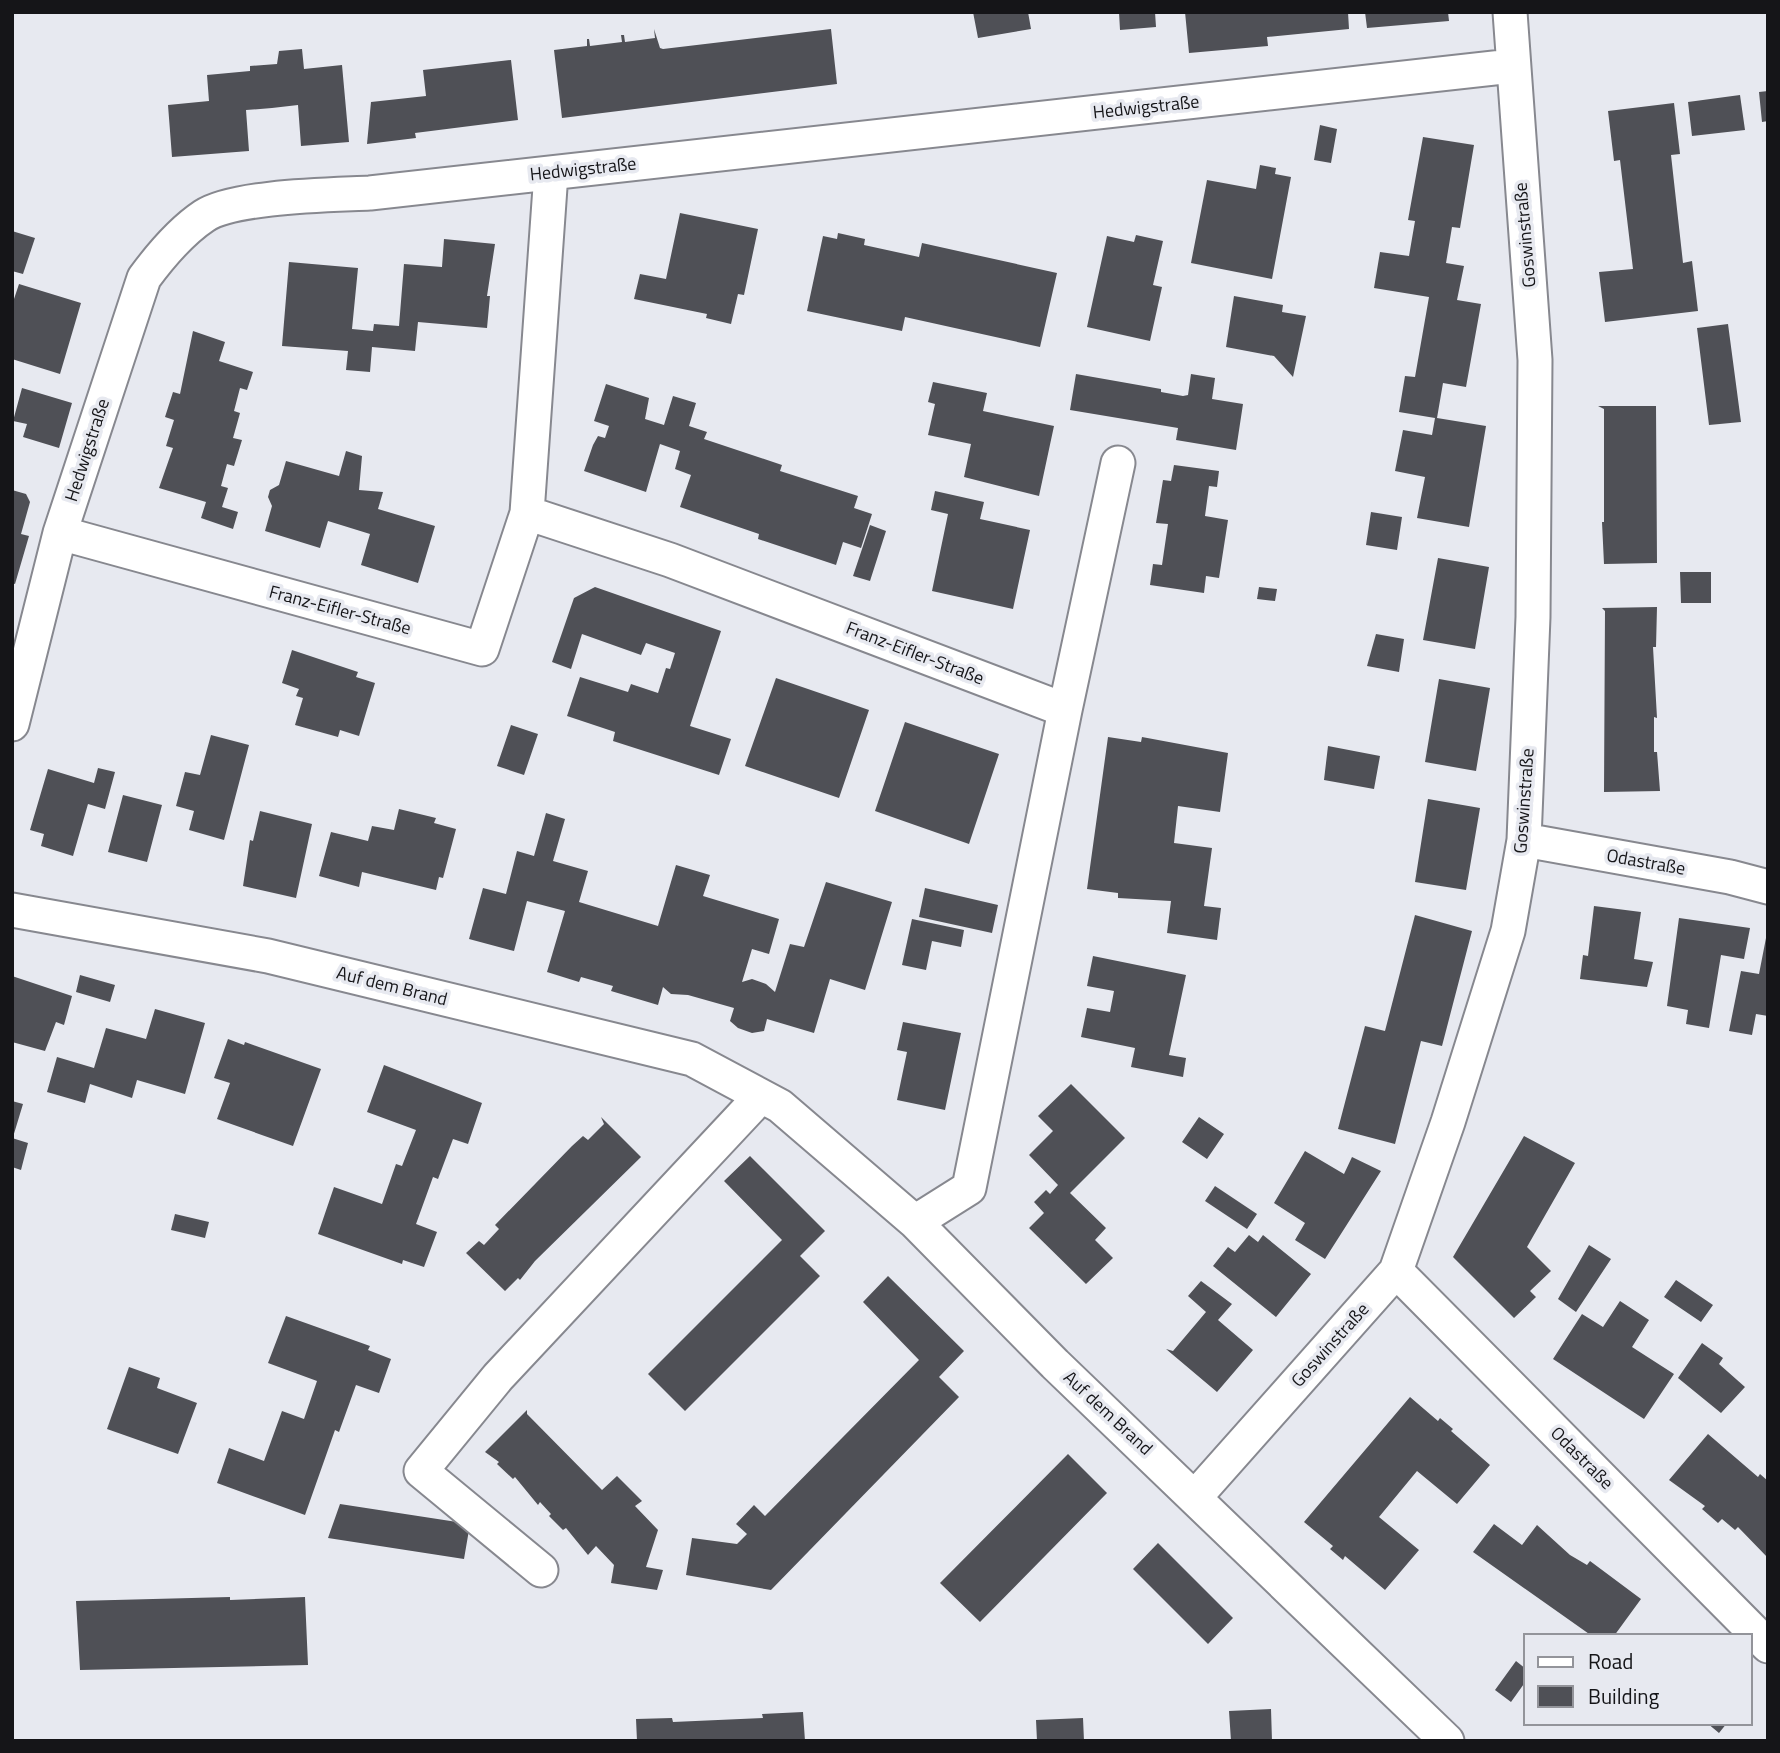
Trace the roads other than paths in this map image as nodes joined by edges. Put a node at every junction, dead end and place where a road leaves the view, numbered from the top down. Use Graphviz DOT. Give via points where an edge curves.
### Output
graph roads {
  1 [pos="1510,12"];
  2 [pos="1512,66"];
  3 [pos="551,173"];
  4 [pos="1118,463"];
  5 [pos="527,513"];
  6 [pos="60,533"];
  7 [pos="1065,710"];
  8 [pos="12,724"];
  9 [pos="1524,841"];
  10 [pos="1768,887"];
  11 [pos="12,910"];
  12 [pos="761,1096"];
  13 [pos="915,1222"];
  14 [pos="1395,1271"];
  15 [pos="1196,1496"];
  16 [pos="541,1570"];
  17 [pos="1768,1646"];
  18 [pos="1447,1741"];
  1 -- 2 [label="street, Goswinstraße"];
  2 -- 3 [label="street, Hedwigstraße"];
  2 -- 9 [label="street, Goswinstraße" via="1535,360 1533,617"];
  3 -- 5 [label="street, Franz-Eifler-Straße"];
  3 -- 6 [label="street, Hedwigstraße" via="255,201 206,215 163,252 144,278"];
  4 -- 7 [label="street"];
  5 -- 6 [label="street, Franz-Eifler-Straße" via="482,649"];
  5 -- 7 [label="street, Franz-Eifler-Straße" via="670,560"];
  6 -- 8 [label="street, Hedwigstraße"];
  7 -- 13 [label="street" via="969,1188"];
  9 -- 10 [label="street, Odastraße"];
  9 -- 14 [label="street, Goswinstraße" via="1508,930"];
  11 -- 12 [label="street, Auf dem Brand" via="268,956 692,1059"];
  12 -- 13 [label="street, Auf dem Brand" via="780,1107"];
  12 -- 16 [label="street" via="498,1377 421,1471"];
  13 -- 15 [label="street, Auf dem Brand" via="1055,1364"];
  14 -- 15 [label="street, Goswinstraße"];
  14 -- 17 [label="street, Odastraße"];
  15 -- 18 [label="street, Auf dem Brand"];
}
